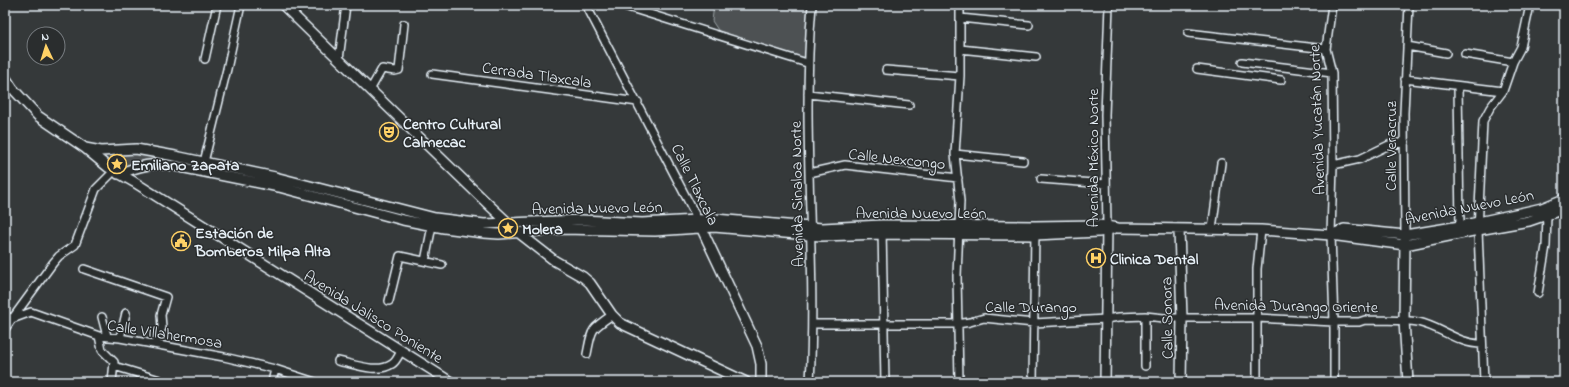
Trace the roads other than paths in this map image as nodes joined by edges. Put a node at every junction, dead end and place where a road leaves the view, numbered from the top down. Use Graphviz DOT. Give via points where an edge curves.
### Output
graph roads {
  1 [pos="217,5"];
  2 [pos="241,5"];
  3 [pos="283,5"];
  4 [pos="346,5"];
  5 [pos="586,5"];
  6 [pos="621,5"];
  7 [pos="812,5"];
  8 [pos="960,5"];
  9 [pos="1109,5"];
  10 [pos="1332,5"];
  11 [pos="1407,5"];
  12 [pos="1530,5"];
  13 [pos="960,18"];
  14 [pos="404,24"];
  15 [pos="1029,25"];
  16 [pos="1188,33"];
  17 [pos="1407,46"];
  18 [pos="960,49"];
  19 [pos="1326,49"];
  20 [pos="1446,53"];
  21 [pos="1465,54"];
  22 [pos="1036,57"];
  23 [pos="205,59"];
  24 [pos="338,59"];
  25 [pos="1242,62"];
  26 [pos="1513,62"];
  27 [pos="807,63"];
  28 [pos="1258,64"];
  29 [pos="1198,69"];
  30 [pos="886,70"];
  31 [pos="1332,73"];
  32 [pos="432,74"];
  33 [pos="960,76"];
  34 [pos="1257,76"];
  35 [pos="5,77"];
  36 [pos="1405,79"];
  37 [pos="1282,80"];
  38 [pos="1458,86"];
  39 [pos="370,90"];
  40 [pos="1503,91"];
  41 [pos="808,94"];
  42 [pos="638,102"];
  43 [pos="909,105"];
  44 [pos="1405,142"];
  45 [pos="85,148"];
  46 [pos="122,150"];
  47 [pos="955,154"];
  48 [pos="1023,161"];
  49 [pos="204,162"];
  50 [pos="1221,163"];
  51 [pos="1333,165"];
  52 [pos="141,166"];
  53 [pos="113,171"];
  54 [pos="809,173"];
  55 [pos="958,178"];
  56 [pos="1041,179"];
  57 [pos="134,182"];
  58 [pos="1106,184"];
  59 [pos="1564,199"];
  60 [pos="1564,209"];
  61 [pos="1547,215"];
  62 [pos="510,224"];
  63 [pos="699,224"];
  64 [pos="432,226"];
  65 [pos="1460,226"];
  66 [pos="1478,226"];
  67 [pos="1107,228"];
  68 [pos="882,229"];
  69 [pos="1212,229"];
  70 [pos="959,230"];
  71 [pos="1179,230"];
  72 [pos="1261,230"];
  73 [pos="1035,231"];
  74 [pos="519,232"];
  75 [pos="811,232"];
  76 [pos="1331,235"];
  77 [pos="1405,235"];
  78 [pos="1405,245"];
  79 [pos="425,261"];
  80 [pos="442,265"];
  81 [pos="84,269"];
  82 [pos="1538,293"];
  83 [pos="388,301"];
  84 [pos="126,313"];
  85 [pos="5,315"];
  86 [pos="612,315"];
  87 [pos="1145,316"];
  88 [pos="102,317"];
  89 [pos="1182,318"];
  90 [pos="1257,318"];
  91 [pos="12,319"];
  92 [pos="1106,319"];
  93 [pos="1404,321"];
  94 [pos="1334,322"];
  95 [pos="1034,323"];
  96 [pos="812,324"];
  97 [pos="885,324"];
  98 [pos="957,324"];
  99 [pos="5,329"];
  100 [pos="103,336"];
  101 [pos="120,338"];
  102 [pos="156,344"];
  103 [pos="1482,344"];
  104 [pos="401,351"];
  105 [pos="587,354"];
  106 [pos="338,361"];
  107 [pos="114,366"];
  108 [pos="1145,366"];
  109 [pos="275,369"];
  110 [pos="160,380"];
  111 [pos="112,382"];
  112 [pos="272,382"];
  113 [pos="315,382"];
  114 [pos="451,382"];
  115 [pos="746,382"];
  116 [pos="761,382"];
  117 [pos="810,382"];
  118 [pos="885,382"];
  119 [pos="958,382"];
  120 [pos="1033,382"];
  121 [pos="1105,382"];
  122 [pos="1181,382"];
  123 [pos="1257,382"];
  124 [pos="1334,382"];
  125 [pos="1408,382"];
  126 [pos="1484,382"];
  1 -- 23 [label="street"];
  2 -- 49 [label="street"];
  3 -- 24 [label="main road"];
  4 -- 24 [label="street"];
  5 -- 42 [label="street, Calle Tlaxcala"];
  6 -- 27 [label="street"];
  7 -- 27 [label="street, Avenida Sinaloa Norte"];
  8 -- 13 [label="street"];
  9 -- 58 [label="street, Avenida México Norte" via="1105,115"];
  10 -- 19 [label="street, Avenida Yucatán Norte"];
  11 -- 17 [label="street, Calle Veracruz"];
  12 -- 26 [label="street" via="1521,47"];
  13 -- 15 [label="street"];
  13 -- 18 [label="street"];
  14 -- 39 [label="street" via="399,70 382,70"];
  16 -- 19 [label="street"];
  17 -- 20 [label="street"];
  17 -- 36 [label="street, Calle Veracruz"];
  18 -- 22 [label="street"];
  18 -- 33 [label="street"];
  19 -- 31 [label="street, Avenida Yucatán Norte"];
  21 -- 26 [label="street"];
  24 -- 39 [label="main road"];
  25 -- 28 [label="street"];
  26 -- 40 [label="street"];
  27 -- 41 [label="street, Avenida Sinaloa Norte"];
  28 -- 31 [label="street"];
  28 -- 34 [label="street"];
  29 -- 34 [label="street"];
  30 -- 33 [label="street"];
  31 -- 51 [label="street, Avenida Yucatán Norte"];
  32 -- 42 [label="street, Cerrada Tlaxcala"];
  33 -- 47 [label="street"];
  34 -- 37 [label="street"];
  35 -- 45 [label="main road, Avenida Jalisco Poniente" via="12,90 38,116"];
  36 -- 38 [label="street"];
  36 -- 44 [label="street, Calle Veracruz"];
  38 -- 40 [label="street"];
  38 -- 65 [label="street"];
  39 -- 62 [label="main road"];
  40 -- 66 [label="street" via="1483,121"];
  41 -- 43 [label="street"];
  41 -- 54 [label="street, Avenida Sinaloa Norte"];
  42 -- 63 [label="street, Calle Tlaxcala"];
  44 -- 51 [label="street" via="1390,145 1360,159"];
  44 -- 77 [label="street, Calle Veracruz"];
  45 -- 46 [label="main road, Avenida Nuevo León" via="95,151"];
  45 -- 53 [label="main road, Avenida Jalisco Poniente"];
  46 -- 49 [label="main road, Avenida Nuevo León" via="136,149"];
  46 -- 53 [label="main road" via="112,156"];
  47 -- 48 [label="street"];
  47 -- 55 [label="street"];
  49 -- 62 [label="main road, Avenida Nuevo León" via="275,177 435,218 484,224"];
  50 -- 69 [label="street"];
  51 -- 76 [label="street, Avenida Yucatán Norte"];
  52 -- 53 [label="main road, Avenida Nuevo León"];
  52 -- 57 [label="main road"];
  52 -- 64 [label="main road, Avenida Nuevo León" via="162,164 253,181"];
  53 -- 57 [label="main road, Avenida Jalisco Poniente"];
  53 -- 91 [label="street" via="96,189 75,245 53,262"];
  54 -- 55 [label="street, Calle Nexcongo" via="845,165"];
  54 -- 75 [label="street, Avenida Sinaloa Norte"];
  55 -- 70 [label="street"];
  56 -- 58 [label="street"];
  57 -- 104 [label="main road, Avenida Jalisco Poniente"];
  58 -- 67 [label="street, Avenida México Norte"];
  59 -- 66 [label="main road, Avenida Nuevo León"];
  60 -- 61 [label="main road, Avenida Nuevo León"];
  61 -- 66 [label="main road, Avenida Nuevo León" via="1529,221"];
  61 -- 82 [label="street" via="1546,246"];
  62 -- 63 [label="main road, Avenida Nuevo León" via="582,220"];
  62 -- 74 [label="main road"];
  63 -- 74 [label="main road, Avenida Nuevo León" via="655,231 563,229"];
  63 -- 75 [label="main road, Avenida Nuevo León"];
  63 -- 116 [label="main road, Calle Tlaxcala" via="757,346"];
  64 -- 74 [label="main road, Avenida Nuevo León" via="484,233"];
  64 -- 79 [label="street"];
  65 -- 66 [label="main road, Avenida Nuevo León"];
  65 -- 77 [label="main road, Avenida Nuevo León"];
  66 -- 78 [label="main road, Avenida Nuevo León"];
  66 -- 103 [label="street"];
  67 -- 71 [label="main road, Avenida Nuevo León"];
  67 -- 73 [label="main road, Avenida Nuevo León" via="1099,225"];
  67 -- 92 [label="main road, Avenida México Norte"];
  68 -- 70 [label="main road, Avenida Nuevo León"];
  68 -- 75 [label="main road, Avenida Nuevo León"];
  68 -- 97 [label="street"];
  69 -- 71 [label="main road, Avenida Nuevo León"];
  69 -- 72 [label="main road, Avenida Nuevo León"];
  70 -- 73 [label="main road, Avenida Nuevo León"];
  70 -- 98 [label="street"];
  71 -- 89 [label="main road, Calle Sonora"];
  72 -- 76 [label="main road, Avenida Nuevo León"];
  72 -- 90 [label="street" via="1257,269"];
  73 -- 95 [label="street"];
  74 -- 86 [label="main road" via="555,261 590,283"];
  75 -- 96 [label="street, Avenida Sinaloa Norte"];
  76 -- 77 [label="main road, Avenida Nuevo León" via="1344,230"];
  76 -- 78 [label="main road, Avenida Nuevo León"];
  76 -- 94 [label="street, Avenida Yucatán Norte"];
  77 -- 78 [label="main road, Calle Veracruz"];
  78 -- 93 [label="main road, Calle Veracruz"];
  79 -- 80 [label="street"];
  79 -- 83 [label="street" via="400,256"];
  81 -- 102 [label="street" via="166,297 161,315 162,328"];
  84 -- 101 [label="street"];
  85 -- 91 [label="street"];
  86 -- 105 [label="street" via="595,327"];
  86 -- 115 [label="main road" via="620,323"];
  87 -- 89 [label="street, Avenida Durango Oriente"];
  87 -- 92 [label="street, Avenida Durango Oriente"];
  87 -- 108 [label="street"];
  88 -- 100 [label="street"];
  89 -- 90 [label="street, Avenida Durango Oriente"];
  89 -- 122 [label="main road, Calle Sonora"];
  90 -- 94 [label="street, Avenida Durango Oriente"];
  90 -- 123 [label="street"];
  91 -- 99 [label="street"];
  91 -- 100 [label="street, Calle Villahermosa" via="31,312 81,331"];
  92 -- 95 [label="street, Calle Durango"];
  92 -- 121 [label="main road, Avenida México Norte"];
  93 -- 94 [label="street, Avenida Durango Oriente"];
  93 -- 103 [label="street, Avenida Durango Oriente" via="1418,322 1464,342"];
  93 -- 125 [label="main road, Calle Veracruz"];
  94 -- 124 [label="street, Avenida Yucatán Norte"];
  95 -- 98 [label="street, Calle Durango" via="984,318"];
  95 -- 120 [label="street"];
  96 -- 97 [label="street, Calle Durango"];
  96 -- 117 [label="street, Avenida Sinaloa Norte"];
  97 -- 98 [label="street, Calle Durango"];
  97 -- 118 [label="street"];
  98 -- 119 [label="street"];
  100 -- 101 [label="street, Calle Villahermosa"];
  100 -- 107 [label="street" via="102,350 112,359"];
  101 -- 102 [label="street, Calle Villahermosa"];
  102 -- 109 [label="street, Calle Villahermosa" via="224,356"];
  103 -- 126 [label="street"];
  104 -- 106 [label="street" via="393,364 385,367 375,368"];
  104 -- 114 [label="main road, Avenida Jalisco Poniente"];
  107 -- 110 [label="street"];
  107 -- 111 [label="street"];
  109 -- 112 [label="street"];
  109 -- 113 [label="street, Calle Villahermosa"];
}
